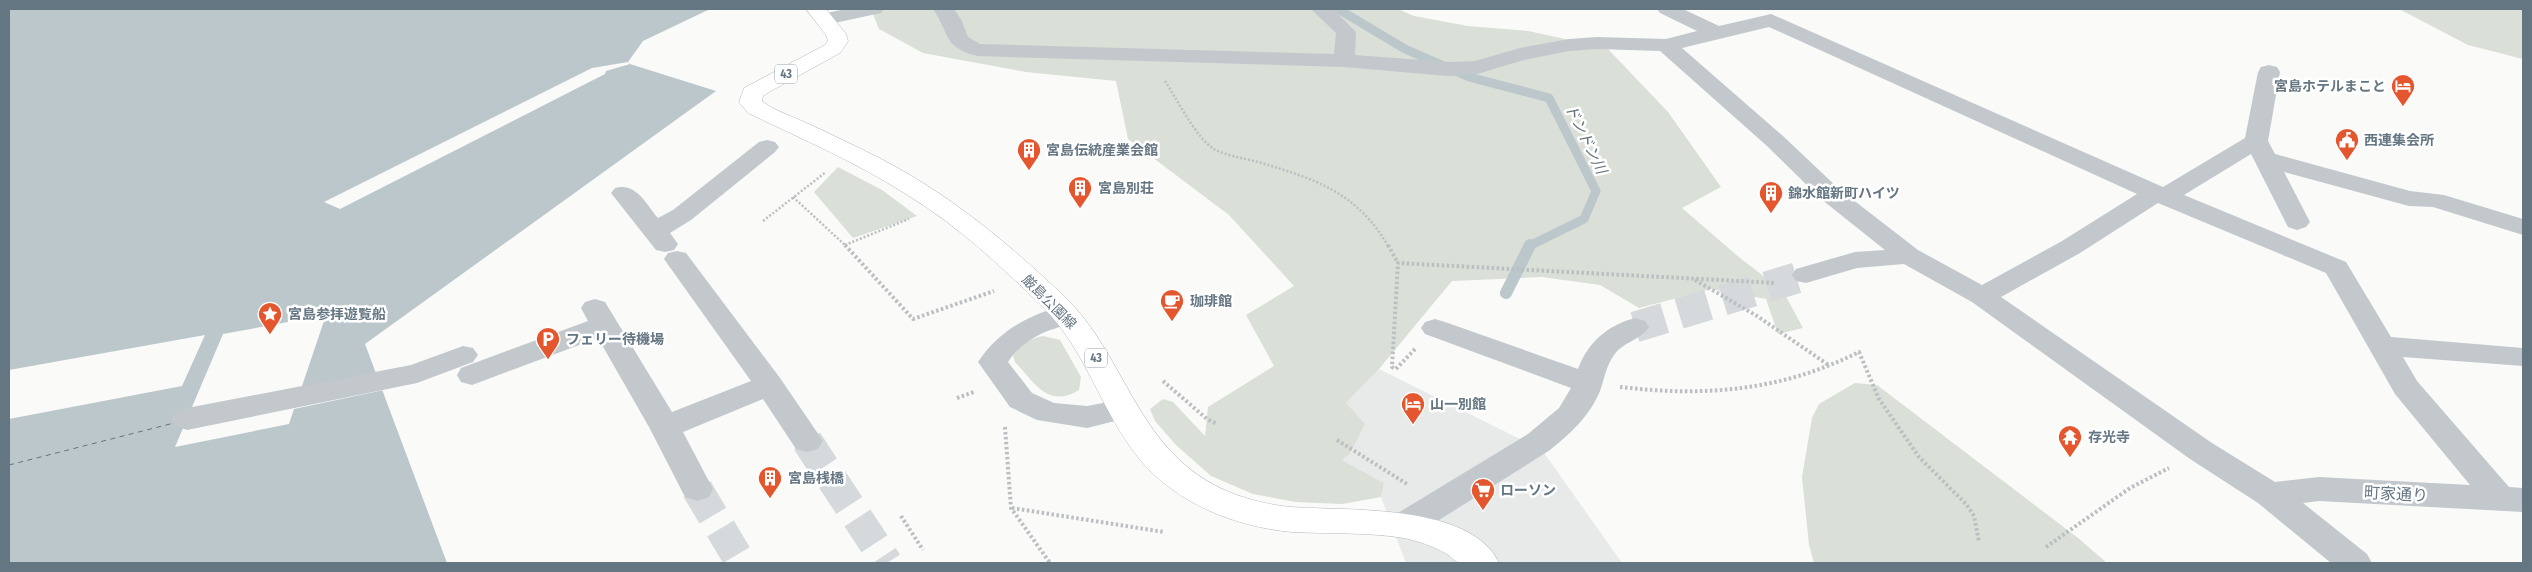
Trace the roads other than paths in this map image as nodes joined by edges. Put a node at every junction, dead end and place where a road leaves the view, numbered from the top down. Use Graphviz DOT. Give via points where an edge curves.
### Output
graph roads {
  1 [pos="874,9"];
  2 [pos="943,9"];
  3 [pos="1320,9"];
  4 [pos="1667,9"];
  5 [pos="820,14"];
  6 [pos="1717,32"];
  7 [pos="1666,45"];
  8 [pos="1344,61"];
  9 [pos="2269,72"];
  10 [pos="767,147"];
  11 [pos="2260,150"];
  12 [pos="624,193"];
  13 [pos="2160,194"];
  14 [pos="2297,222"];
  15 [pos="2523,227"];
  16 [pos="666,245"];
  17 [pos="1909,256"];
  18 [pos="1806,275"];
  19 [pos="1982,296"];
  20 [pos="1065,314"];
  21 [pos="1634,327"];
  22 [pos="1435,328"];
  23 [pos="2382,346"];
  24 [pos="2523,357"];
  25 [pos="1587,383"];
  26 [pos="769,385"];
  27 [pos="1124,409"];
  28 [pos="186,419"];
  29 [pos="665,427"];
  30 [pos="807,441"];
  31 [pos="697,488"];
  32 [pos="2270,495"];
  33 [pos="2512,500"];
  34 [pos="1404,525"];
  35 [pos="1482,563"];
  36 [pos="2355,563"];
  1 -- 5 [label="street"];
  2 -- 8 [label="street" via="960,43 972,49"];
  3 -- 8 [label="street" via="1346,32"];
  4 -- 6 [label="street"];
  5 -- 20 [label="main road, 厳島公園線 / 43" via="836,34 838,41 833,49 752,93 750,102 756,108 904,181 983,240"];
  6 -- 7 [label="street"];
  6 -- 13 [label="street" via="1771,20"];
  7 -- 8 [label="street" via="1569,45 1520,54 1477,67 1448,69"];
  7 -- 17 [label="street" via="1775,140 1830,194"];
  9 -- 11 [label="street"];
  10 -- 16 [label="street" via="682,215"];
  11 -- 13 [label="street"];
  11 -- 14 [label="street"];
  11 -- 15 [label="street" via="2409,198 2435,200"];
  12 -- 16 [label="street"];
  13 -- 19 [label="street"];
  13 -- 23 [label="street" via="2336,268"];
  16 -- 26 [label="street"];
  17 -- 18 [label="street" via="1855,260"];
  17 -- 19 [label="street"];
  19 -- 32 [label="street" via="2201,451"];
  20 -- 27 [label="main road, 厳島公園線 / 43" via="1086,341"];
  20 -- 27 [label="street" via="1015,334 993,362 1021,400 1048,413 1087,416"];
  21 -- 25 [label="street" via="1617,334 1604,345"];
  22 -- 25 [label="street"];
  23 -- 24 [label="street"];
  23 -- 33 [label="street" via="2406,386"];
  25 -- 34 [label="street" via="1574,410 1559,427"];
  26 -- 29 [label="street"];
  26 -- 30 [label="street"];
  27 -- 34 [label="main road, 厳島公園線 / 43" via="1149,452 1168,471 1192,488 1221,502 1288,519"];
  28 -- 29 [label="street" via="468,365 599,317"];
  29 -- 31 [label="street"];
  32 -- 33 [label="street, 町家通り" via="2319,490"];
  32 -- 36 [label="street"];
  34 -- 35 [label="main road, 厳島公園線 / 43" via="1443,537"];
}
